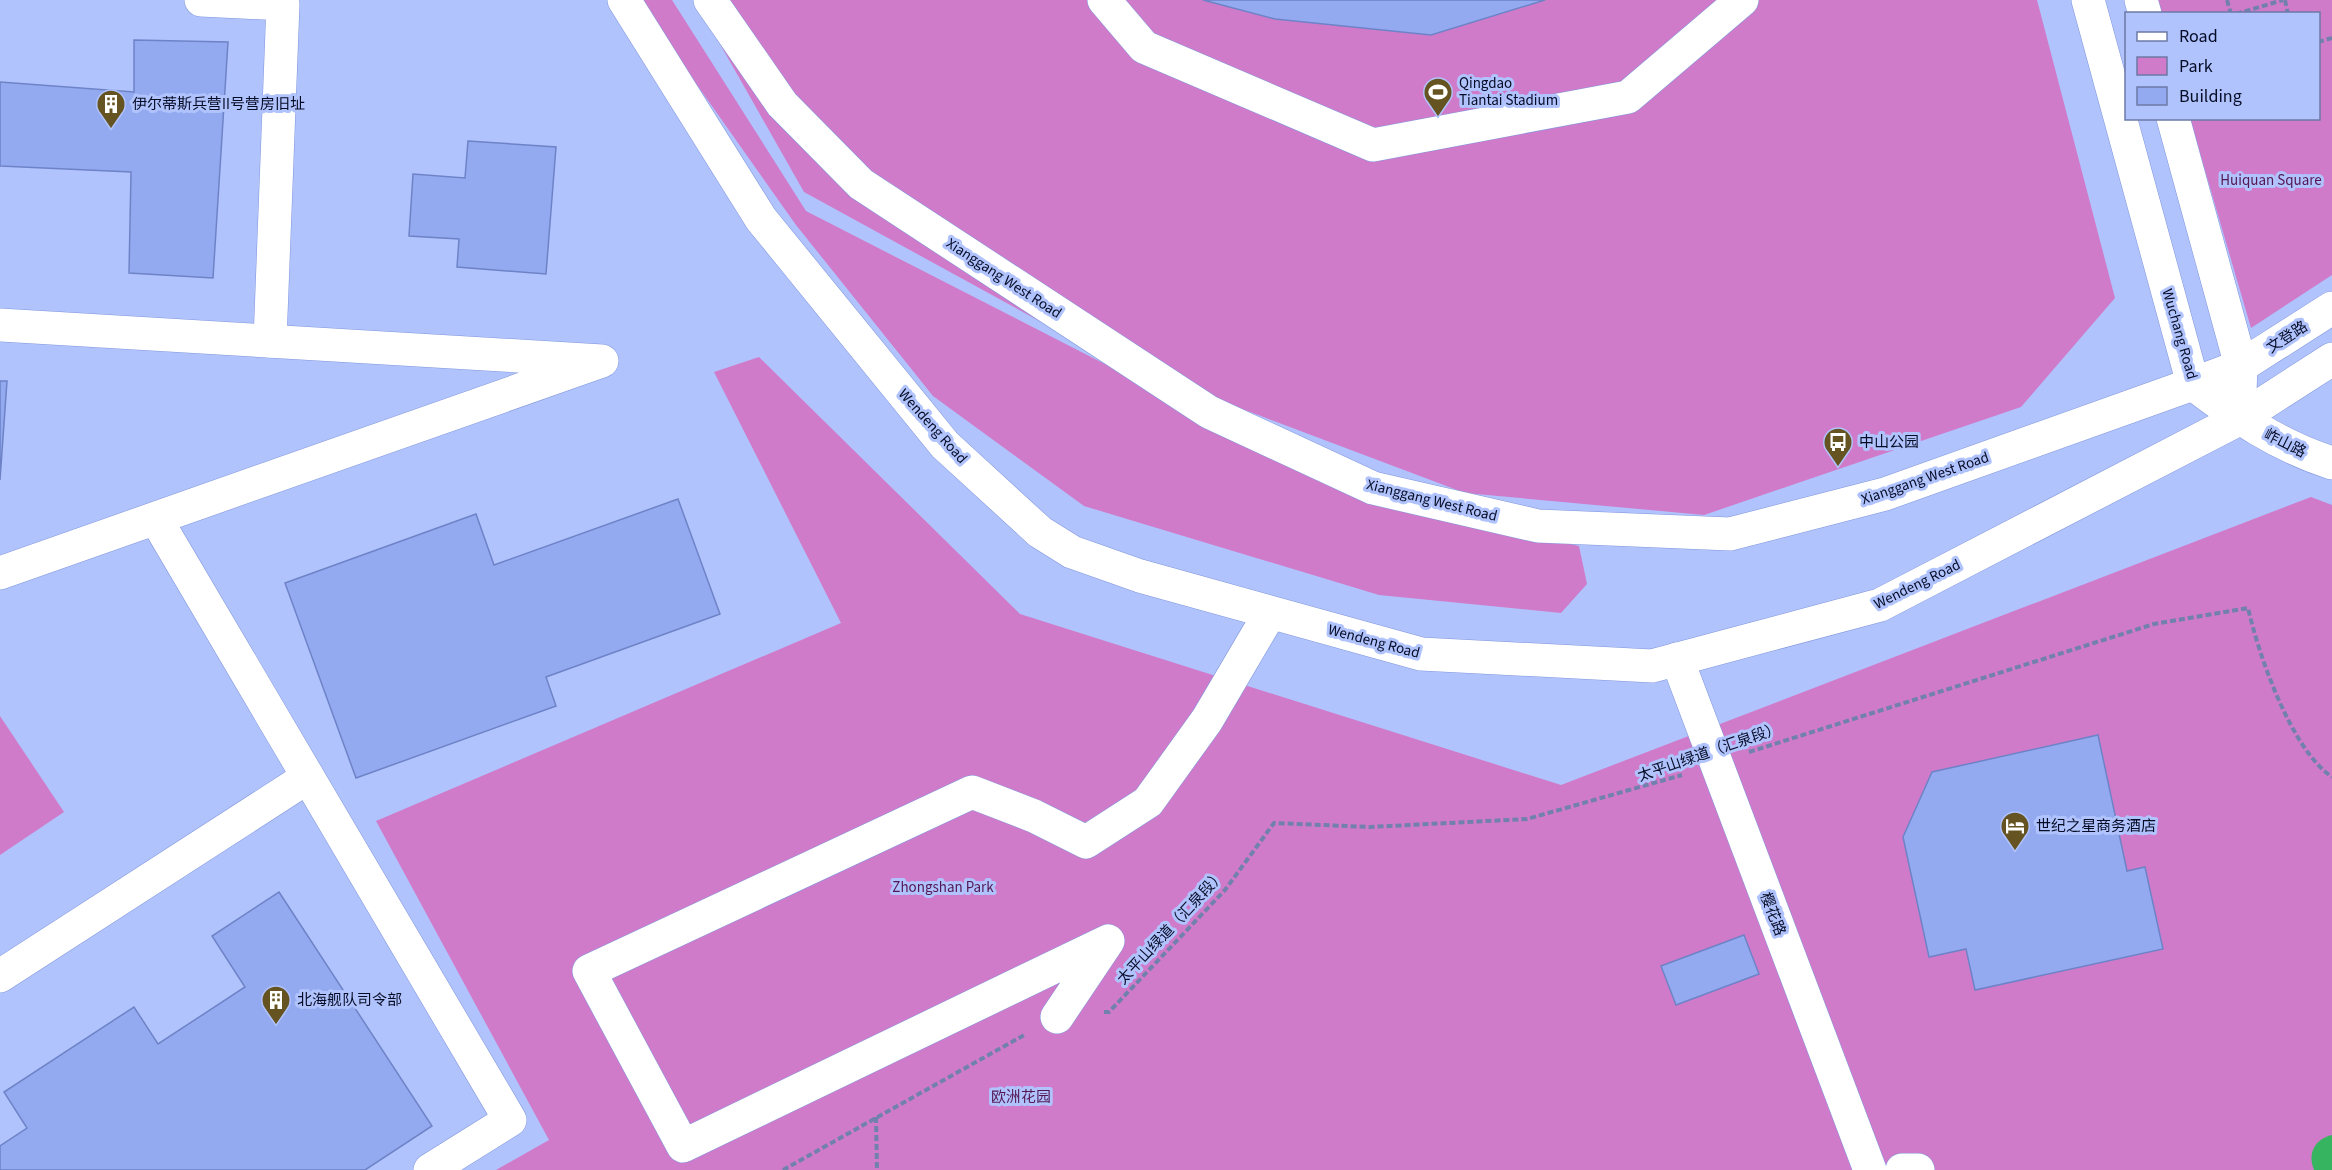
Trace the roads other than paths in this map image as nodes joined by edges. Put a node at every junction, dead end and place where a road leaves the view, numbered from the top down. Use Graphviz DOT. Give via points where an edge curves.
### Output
graph roads {
  1 [pos="201,0"];
  2 [pos="624,0"];
  3 [pos="710,0"];
  4 [pos="1104,0"];
  5 [pos="1742,0"];
  6 [pos="2088,0"];
  7 [pos="2174,120"];
  8 [pos="2332,308"];
  9 [pos="0,325"];
  10 [pos="270,341"];
  11 [pos="2332,358"];
  12 [pos="2241,366"];
  13 [pos="2193,384"];
  14 [pos="2239,419"];
  15 [pos="2332,463"];
  16 [pos="156,519"];
  17 [pos="0,573"];
  18 [pos="1270,613"];
  19 [pos="1677,659"];
  20 [pos="308,777"];
  21 [pos="0,976"];
  22 [pos="1057,1017"];
  23 [pos="430,1170"];
  24 [pos="1869,1170"];
  25 [pos="1902,1170"];
  26 [pos="1918,1170"];
  1 -- 10 [label="main road" via="283,4"];
  2 -- 18 [label="main road, Wendeng Road" via="761,219 945,445 1040,532 1072,552"];
  3 -- 13 [label="main road, Xianggang West Road" via="782,104 861,184 1209,412 1372,488 1538,526 1730,534 1885,494"];
  4 -- 5 [label="main road" via="1144,46 1374,145 1628,97"];
  6 -- 13 [label="main road, Wuchang Road"];
  7 -- 12 [label="main road"];
  8 -- 12 [label="main road, 文登路"];
  9 -- 10 [label="main road"];
  10 -- 16 [label="main road" via="602,361"];
  11 -- 14 [label="main road, Wendeng Road"];
  12 -- 13 [label="main road, Xianggang West Road"];
  12 -- 14 [label="main road"];
  13 -- 14 [label="main road, Wuchang Road"];
  14 -- 15 [label="main road, 岞山路" via="2299,452"];
  14 -- 19 [label="main road, Wendeng Road" via="1880,605"];
  16 -- 17 [label="main road"];
  16 -- 20 [label="main road"];
  18 -- 19 [label="main road, Wendeng Road" via="1421,654 1652,666"];
  18 -- 22 [label="main road" via="1207,720 1148,802 1086,842 972,792 589,971 683,1146 1108,941"];
  19 -- 24 [label="main road, 樱花路"];
  20 -- 21 [label="main road"];
  20 -- 23 [label="main road" via="510,1120"];
  25 -- 26 [label="main road"];
}
